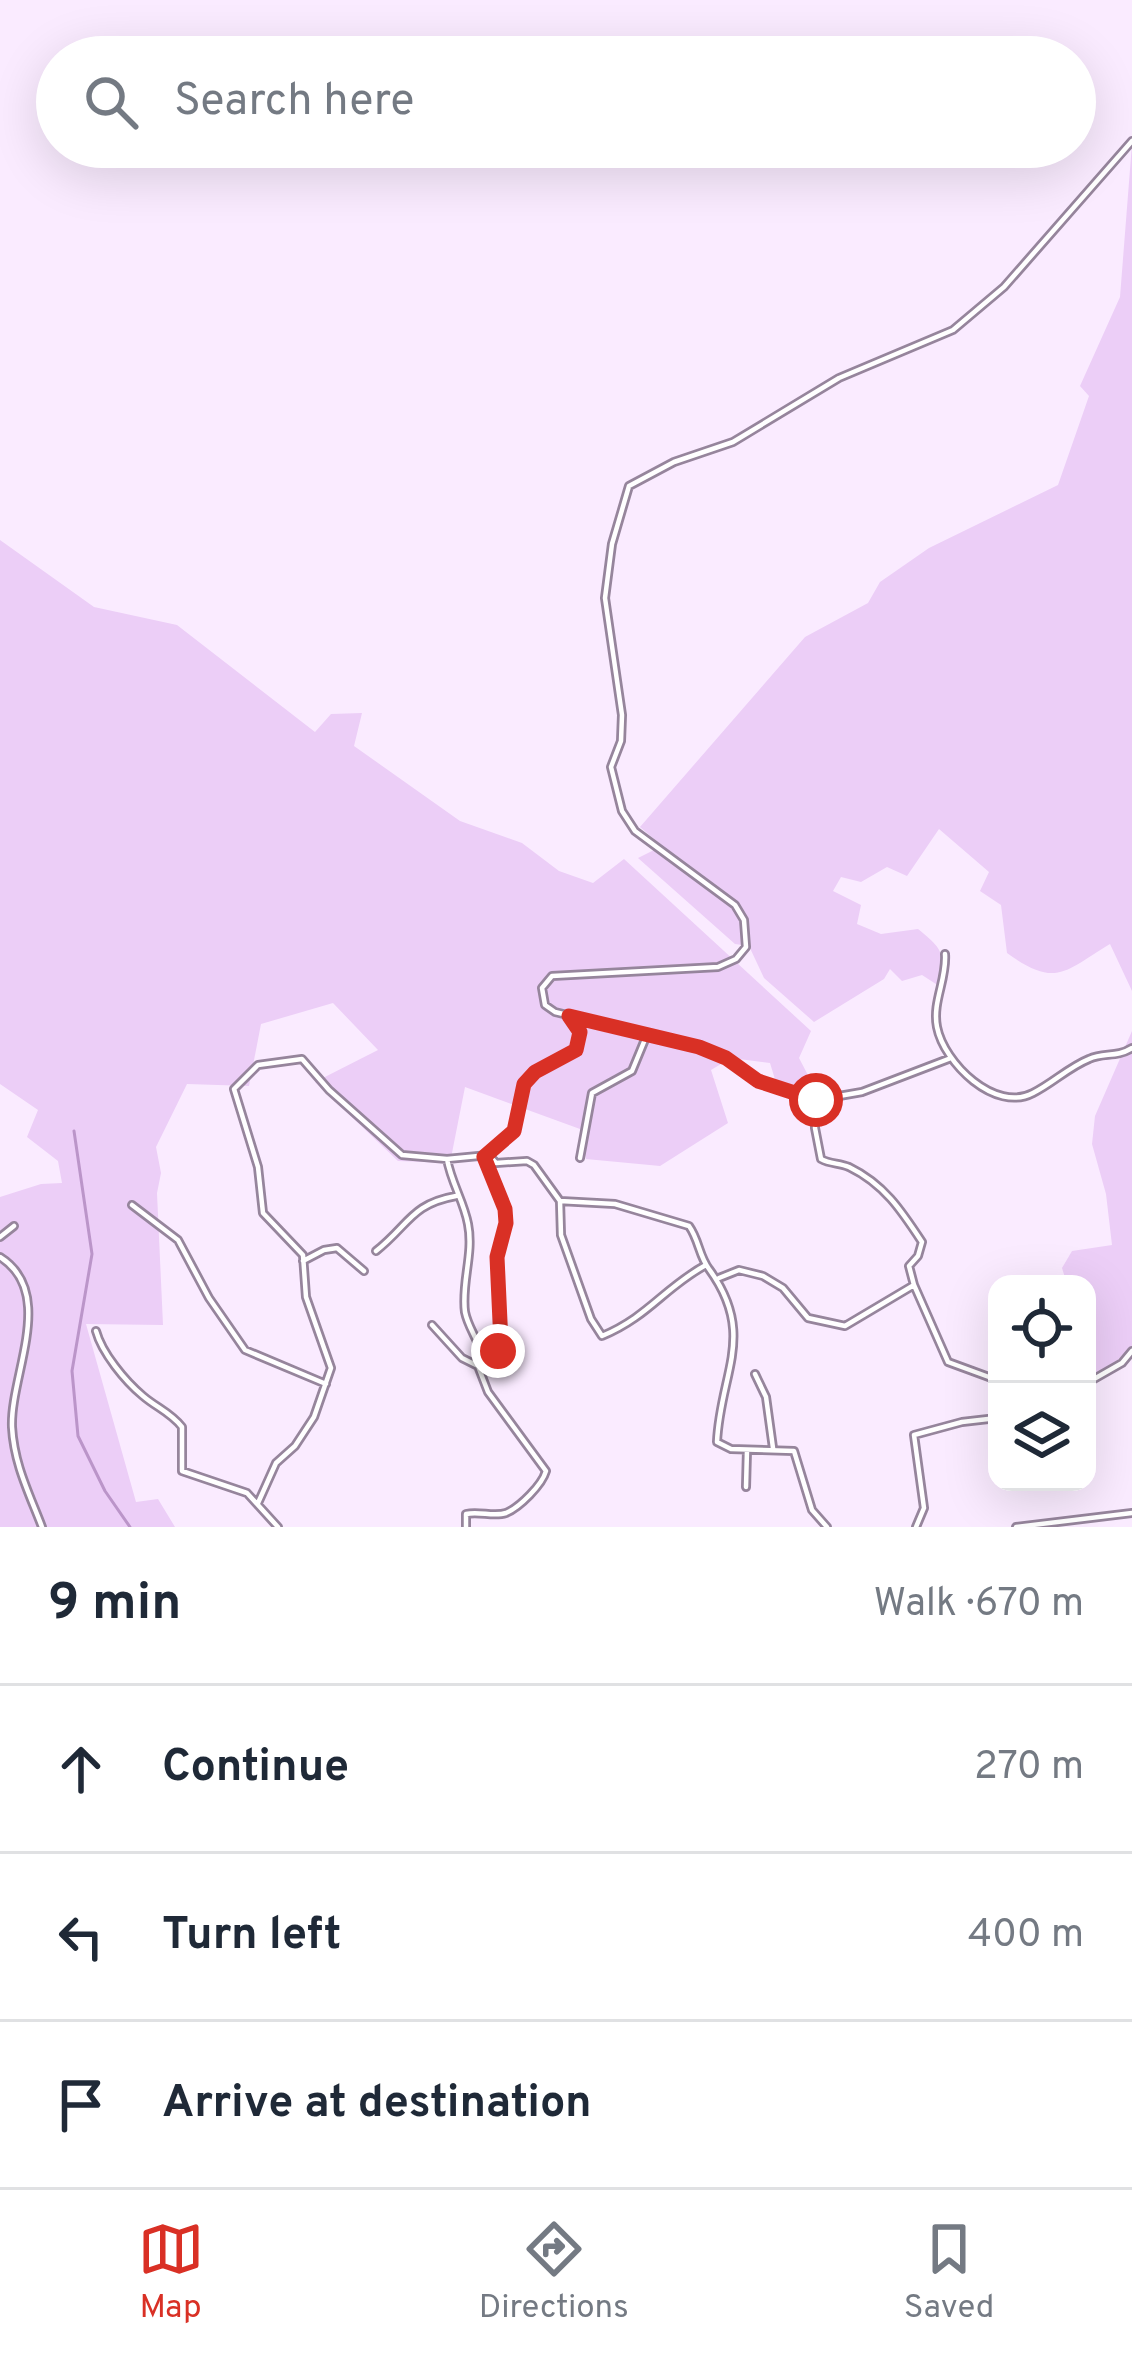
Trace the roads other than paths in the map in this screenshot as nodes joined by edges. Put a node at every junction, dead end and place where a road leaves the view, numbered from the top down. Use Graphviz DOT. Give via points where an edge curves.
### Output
graph roads {
  1 [pos="1132,141"];
  2 [pos="945,954"];
  3 [pos="569,1016"];
  4 [pos="647,1034"];
  5 [pos="1132,1048"];
  6 [pos="951,1058"];
  7 [pos="816,1100"];
  8 [pos="486,1156"];
  9 [pos="580,1158"];
  10 [pos="447,1159"];
  11 [pos="456,1196"];
  12 [pos="560,1201"];
  13 [pos="132,1205"];
  14 [pos="14,1226"];
  15 [pos="0,1237"];
  16 [pos="376,1251"];
  17 [pos="0,1257"];
  18 [pos="303,1261"];
  19 [pos="706,1265"];
  20 [pos="364,1271"];
  21 [pos="719,1278"];
  22 [pos="914,1285"];
  23 [pos="432,1325"];
  24 [pos="95,1330"];
  25 [pos="1132,1351"];
  26 [pos="480,1366"];
  27 [pos="755,1374"];
  28 [pos="988,1377"];
  29 [pos="1096,1378"];
  30 [pos="326,1384"];
  31 [pos="988,1419"];
  32 [pos="799,1444"];
  33 [pos="773,1448"];
  34 [pos="747,1450"];
  35 [pos="794,1451"];
  36 [pos="746,1487"];
  37 [pos="258,1503"];
  38 [pos="1132,1513"];
  39 [pos="42,1527"];
  40 [pos="278,1527"];
  41 [pos="466,1527"];
  42 [pos="827,1527"];
  43 [pos="916,1527"];
  44 [pos="1016,1527"];
  1 -- 3 [label="street" via="1004,287 953,330 839,378 733,442 629,486 605,598 622,715 611,766 622,811 635,830 735,904 746,947 718,967 552,976 542,1000"];
  2 -- 6 [label="street" via="936,1019"];
  3 -- 4 [label="street"];
  3 -- 8 [label="street" via="580,1032 576,1050 524,1084 514,1131"];
  4 -- 7 [label="street" via="726,1058 758,1081"];
  4 -- 9 [label="street" via="632,1071 592,1093"];
  5 -- 6 [label="street" via="1086,1060 1018,1098 991,1091"];
  6 -- 7 [label="street" via="862,1092"];
  7 -- 22 [label="street" via="821,1159 881,1187 922,1242 909,1266"];
  8 -- 10 [label="street"];
  8 -- 12 [label="street" via="535,1165"];
  8 -- 26 [label="street" via="506,1223 497,1257 501,1343"];
  10 -- 11 [label="street"];
  10 -- 18 [label="street" via="392,1148 302,1059 258,1065 235,1089 237,1106 258,1167 263,1213"];
  11 -- 16 [label="street" via="418,1208"];
  11 -- 26 [label="street" via="468,1220 466,1317"];
  12 -- 19 [label="street" via="615,1204 682,1223"];
  12 -- 19 [label="street" via="561,1235 602,1336"];
  13 -- 30 [label="street" via="178,1240 245,1350"];
  14 -- 15 [label="street"];
  17 -- 39 [label="street" via="22,1280 28,1312 12,1419 16,1468"];
  18 -- 20 [label="street" via="337,1248"];
  18 -- 30 [label="street" via="306,1297 331,1368"];
  19 -- 21 [label="street"];
  21 -- 22 [label="street" via="740,1270 763,1276 808,1318 844,1326"];
  21 -- 34 [label="street" via="736,1341 717,1442"];
  22 -- 28 [label="street" via="948,1362"];
  23 -- 26 [label="street"];
  24 -- 37 [label="street" via="138,1393 182,1427 182,1472 236,1487"];
  25 -- 29 [label="street"];
  26 -- 41 [label="street" via="482,1382 546,1477 510,1511 466,1514"];
  27 -- 33 [label="street"];
  30 -- 37 [label="street"];
  31 -- 43 [label="street" via="914,1435 924,1508"];
  32 -- 35 [label="street"];
  33 -- 34 [label="street"];
  33 -- 35 [label="street"];
  34 -- 36 [label="street"];
  35 -- 42 [label="street" via="812,1510"];
  37 -- 40 [label="street"];
  38 -- 44 [label="street"];
}
